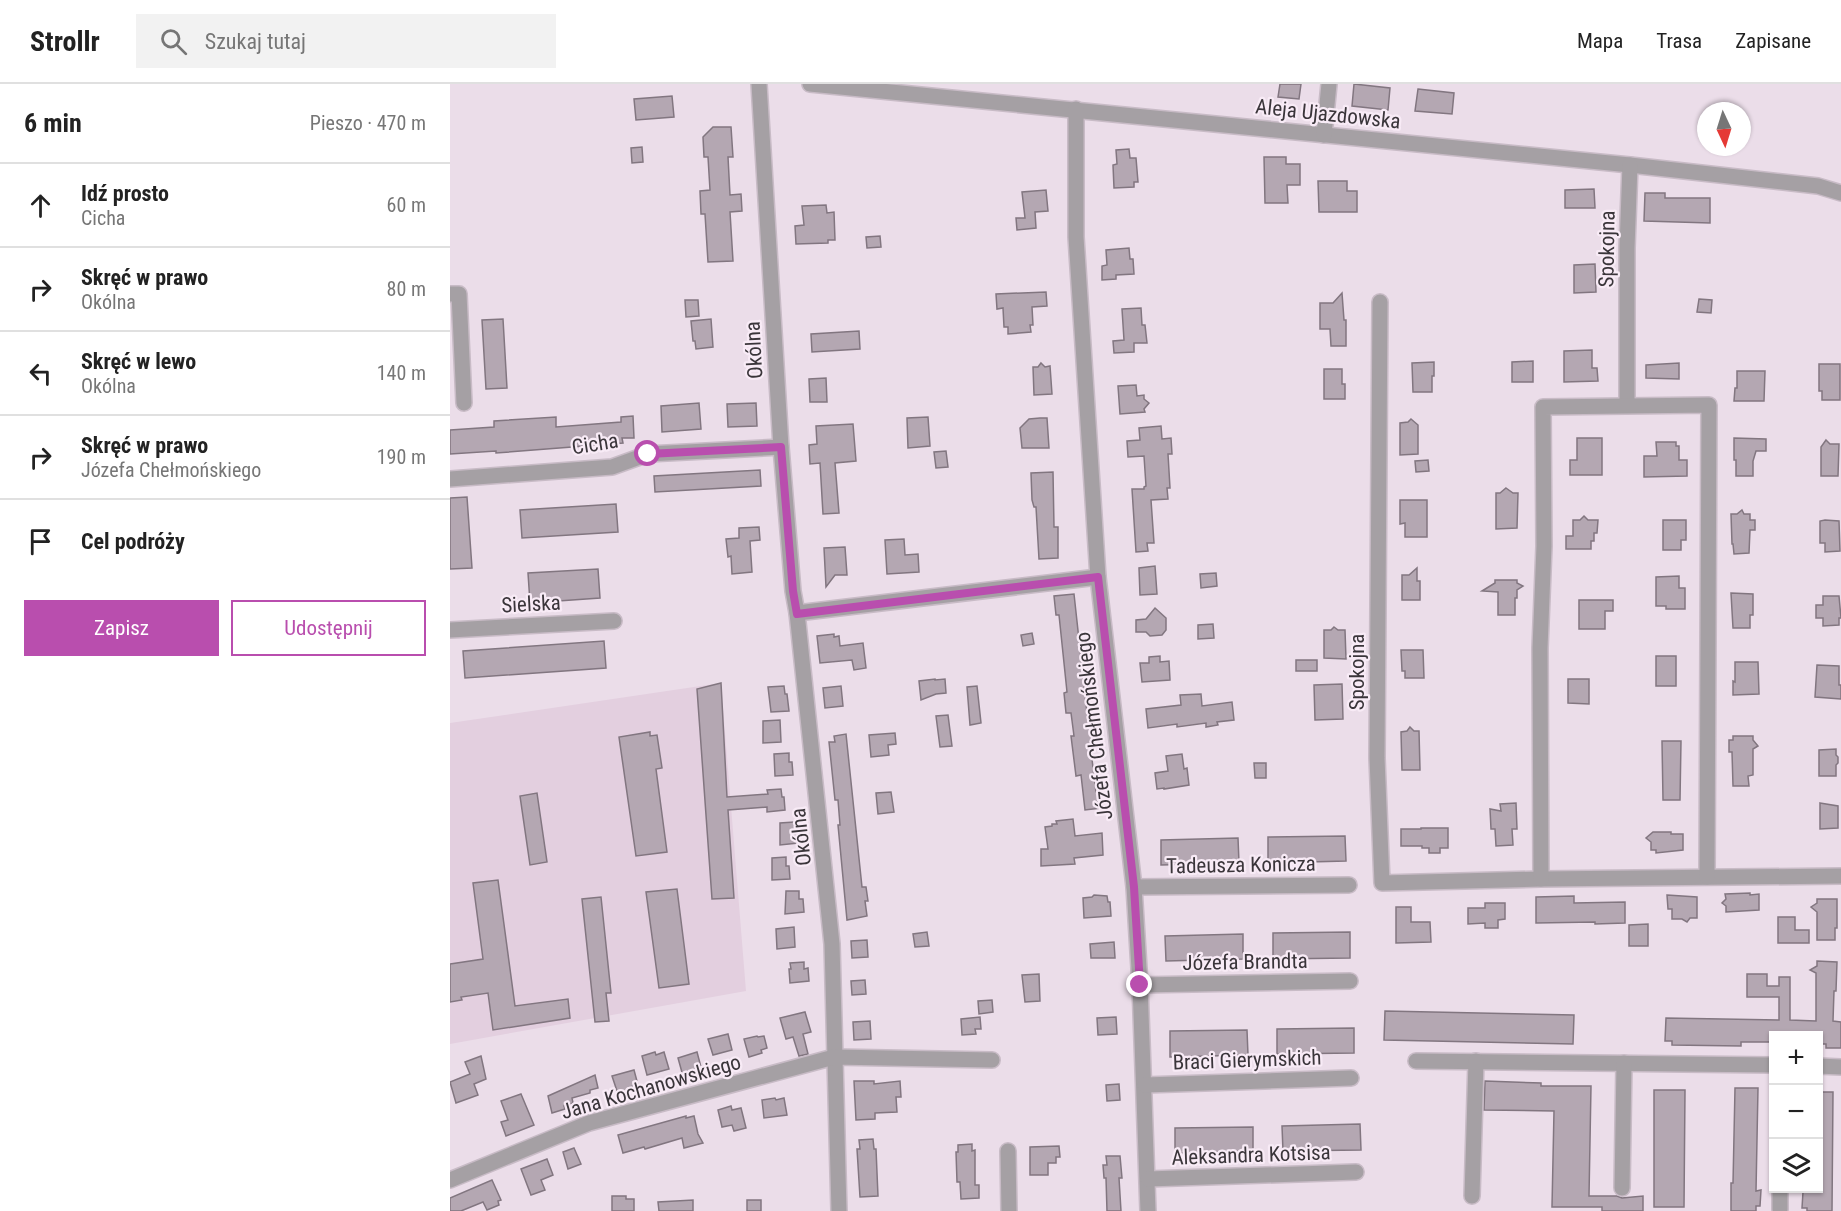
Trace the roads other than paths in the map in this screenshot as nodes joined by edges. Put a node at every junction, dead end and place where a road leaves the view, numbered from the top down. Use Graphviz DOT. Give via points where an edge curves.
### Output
graph roads {
  1 [pos="759,84"];
  2 [pos="810,84"];
  3 [pos="1329,84"];
  4 [pos="1076,109"];
  5 [pos="1324,135"];
  6 [pos="1630,165"];
  7 [pos="1841,193"];
  8 [pos="450,294"];
  9 [pos="1380,302"];
  10 [pos="464,403"];
  11 [pos="1627,405"];
  12 [pos="781,447"];
  13 [pos="450,479"];
  14 [pos="1098,577"];
  15 [pos="797,614"];
  16 [pos="614,621"];
  17 [pos="450,630"];
  18 [pos="1841,876"];
  19 [pos="1707,877"];
  20 [pos="1541,879"];
  21 [pos="1349,885"];
  22 [pos="1134,887"];
  23 [pos="1350,981"];
  24 [pos="1140,985"];
  25 [pos="834,1057"];
  26 [pos="992,1060"];
  27 [pos="1416,1061"];
  28 [pos="1476,1061"];
  29 [pos="1624,1063"];
  30 [pos="1769,1065"];
  31 [pos="1823,1066"];
  32 [pos="1841,1067"];
  33 [pos="1351,1078"];
  34 [pos="1144,1085"];
  35 [pos="1008,1151"];
  36 [pos="1356,1172"];
  37 [pos="1148,1179"];
  38 [pos="450,1180"];
  39 [pos="1622,1188"];
  40 [pos="1780,1193"];
  41 [pos="1472,1196"];
  42 [pos="1780,1209"];
  43 [pos="839,1211"];
  44 [pos="1010,1211"];
  45 [pos="1148,1211"];
  1 -- 12 [label="street, Okólna"];
  2 -- 4 [label="street, Aleja Ujazdowska"];
  3 -- 5 [label="street"];
  4 -- 5 [label="street, Aleja Ujazdowska"];
  4 -- 14 [label="street, Józefa Chełmońskiego" via="1076,237"];
  5 -- 6 [label="street, Aleja Ujazdowska"];
  6 -- 7 [label="street, Aleja Ujazdowska" via="1818,186"];
  6 -- 11 [label="street, Spokojna"];
  8 -- 10 [label="street" via="459,294"];
  9 -- 20 [label="street, Spokojna" via="1377,758 1382,883"];
  11 -- 19 [label="street" via="1708,405"];
  11 -- 20 [label="street" via="1543,407"];
  12 -- 13 [label="street, Cicha" via="648,454 612,466"];
  12 -- 15 [label="street, Okólna"];
  14 -- 15 [label="street"];
  14 -- 22 [label="street, Józefa Chełmońskiego"];
  15 -- 25 [label="street, Okólna" via="832,944"];
  16 -- 17 [label="street, Sielska"];
  18 -- 19 [label="street, Spokojna"];
  19 -- 20 [label="street, Spokojna"];
  21 -- 22 [label="street, Tadeusza Konicza"];
  22 -- 24 [label="street, Józefa Chełmońskiego"];
  23 -- 24 [label="street, Józefa Brandta"];
  24 -- 34 [label="street, Józefa Chełmońskiego"];
  25 -- 26 [label="street"];
  25 -- 38 [label="street, Jana Kochanowskiego" via="589,1123"];
  25 -- 43 [label="street, Okólna"];
  27 -- 28 [label="street"];
  28 -- 29 [label="street"];
  28 -- 41 [label="street"];
  29 -- 30 [label="street"];
  29 -- 39 [label="street"];
  31 -- 32 [label="street"];
  33 -- 34 [label="street, Braci Gierymskich"];
  34 -- 37 [label="street, Józefa Chełmońskiego"];
  35 -- 44 [label="street"];
  36 -- 37 [label="street, Aleksandra Kotsisa"];
  37 -- 45 [label="street, Józefa Chełmońskiego"];
  40 -- 42 [label="street"];
}
